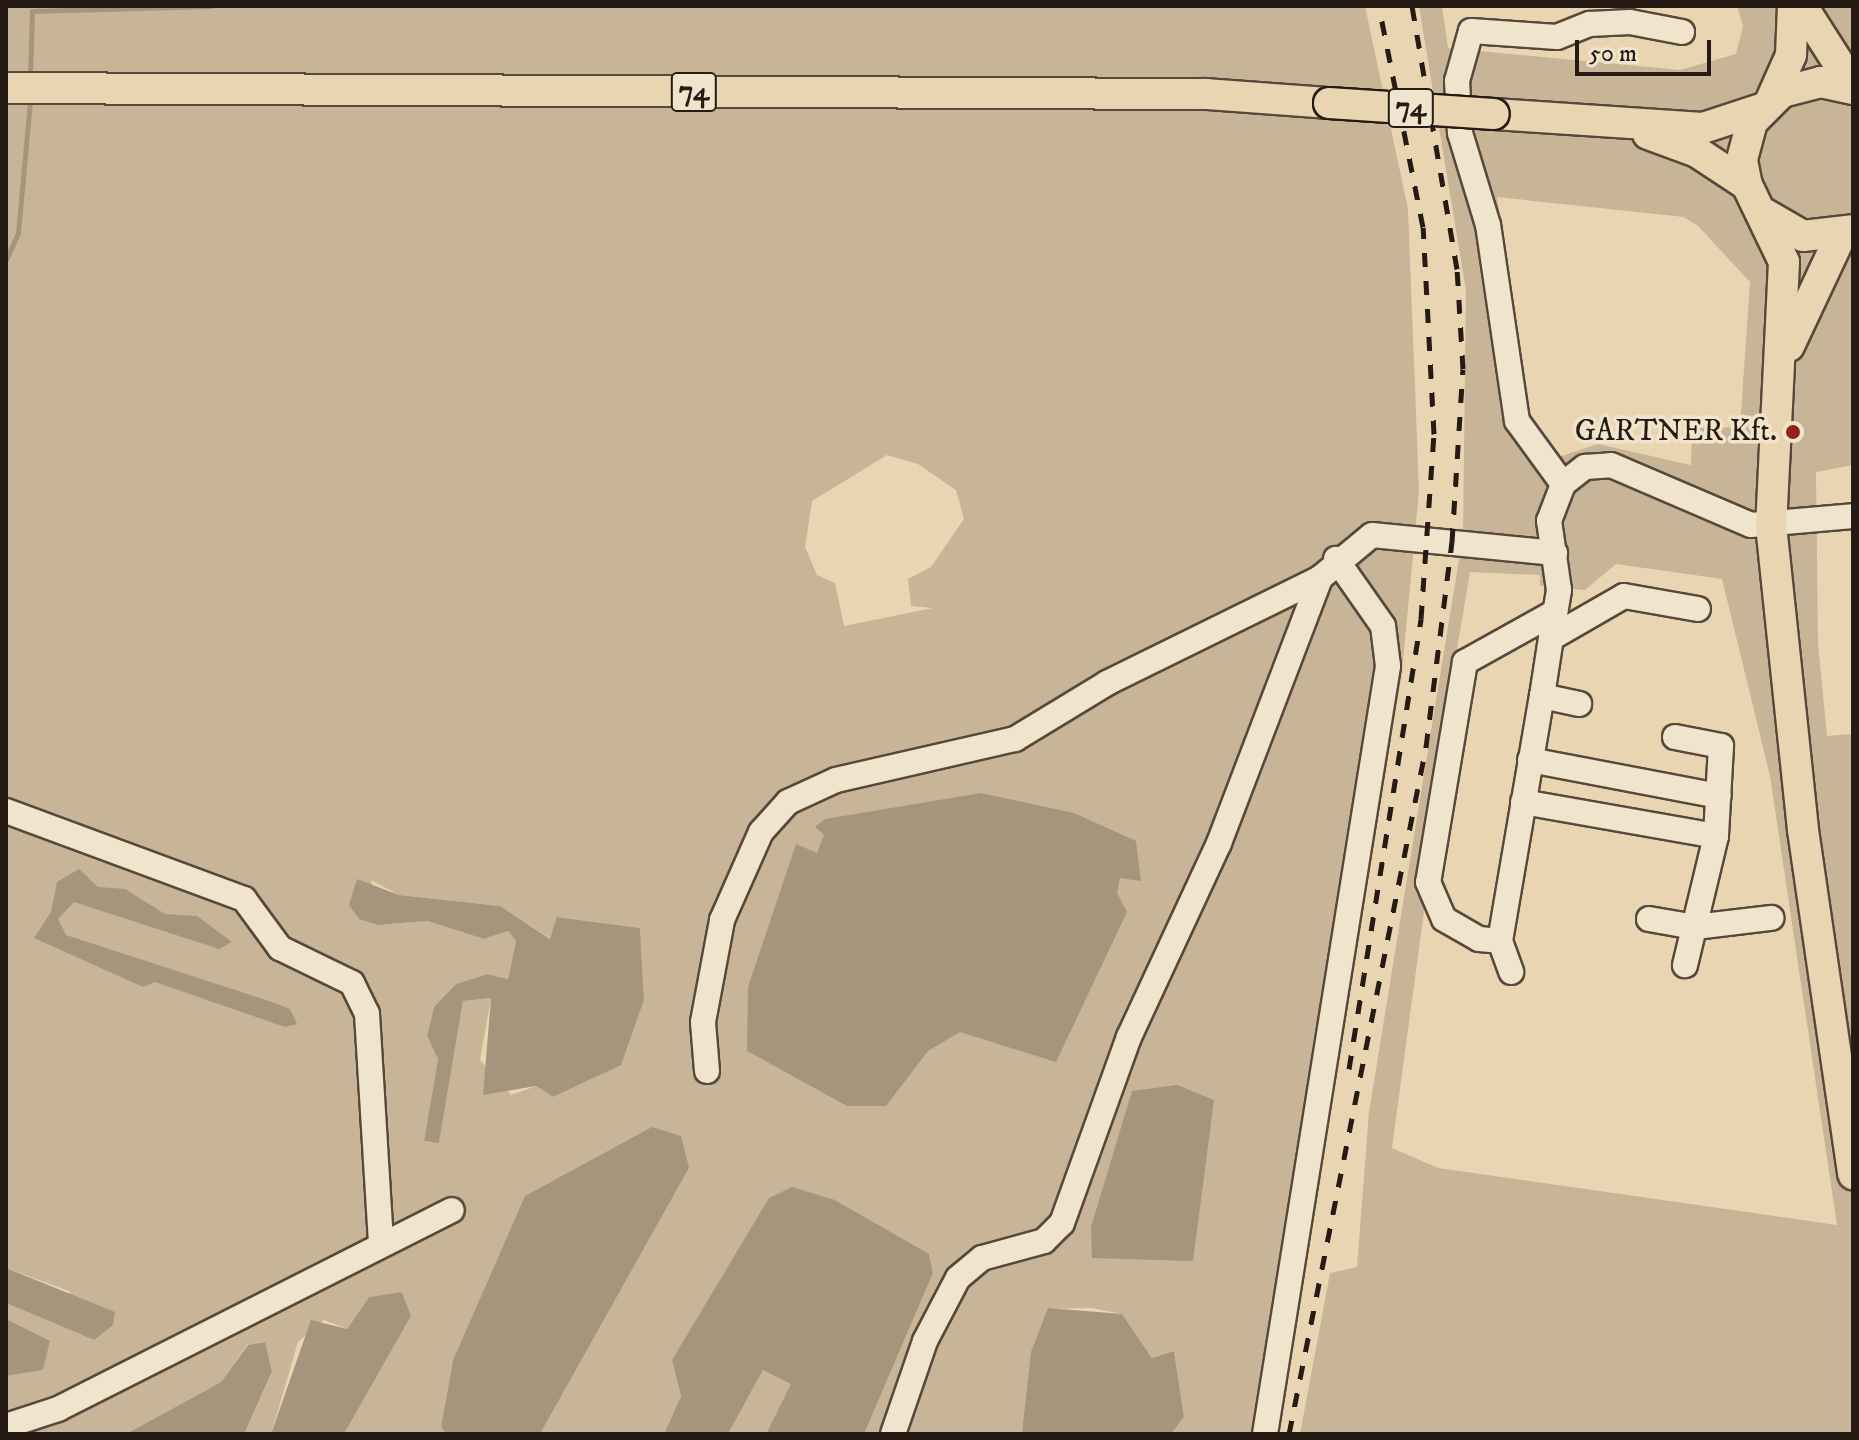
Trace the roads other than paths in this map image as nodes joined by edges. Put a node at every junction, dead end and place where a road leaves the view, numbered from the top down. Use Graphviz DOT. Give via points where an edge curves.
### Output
graph roads {
  1 [pos="1793,6"];
  2 [pos="1802,6"];
  3 [pos="1682,32"];
  4 [pos="1853,87"];
  5 [pos="6,88"];
  6 [pos="1766,104"];
  7 [pos="1628,126"];
  8 [pos="1754,198"];
  9 [pos="1847,233"];
  10 [pos="1780,370"];
  11 [pos="1563,484"];
  12 [pos="1853,516"];
  13 [pos="1771,525"];
  14 [pos="1555,553"];
  15 [pos="1334,563"];
  16 [pos="1557,601"];
  17 [pos="1698,609"];
  18 [pos="1551,638"];
  19 [pos="1542,696"];
  20 [pos="1579,704"];
  21 [pos="1675,737"];
  22 [pos="1530,760"];
  23 [pos="1719,796"];
  24 [pos="1523,802"];
  25 [pos="6,811"];
  26 [pos="1716,836"];
  27 [pos="1771,918"];
  28 [pos="1649,919"];
  29 [pos="1695,927"];
  30 [pos="1500,941"];
  31 [pos="1685,965"];
  32 [pos="1511,972"];
  33 [pos="707,1071"];
  34 [pos="1853,1174"];
  35 [pos="452,1210"];
  36 [pos="381,1243"];
  37 [pos="6,1426"];
  38 [pos="893,1434"];
  39 [pos="1265,1434"];
  1 -- 6 [label="main road" via="1791,55"];
  2 -- 4 [label="main road"];
  3 -- 11 [label="street" via="1630,22 1590,24 1557,37 1471,31 1457,81 1460,133 1488,225 1517,421"];
  4 -- 6 [label="main road, 74" via="1807,83"];
  5 -- 7 [label="main road, 74, bridge" via="1206,94"];
  6 -- 7 [label="main road, 74" via="1703,128"];
  6 -- 8 [label="main road" via="1743,147"];
  7 -- 8 [label="main road, 74" via="1697,152"];
  8 -- 9 [label="main road, 74" via="1803,236"];
  8 -- 10 [label="main road" via="1784,262"];
  9 -- 10 [label="main road"];
  10 -- 13 [label="main road"];
  11 -- 13 [label="street" via="1585,467 1611,465 1731,521"];
  11 -- 14 [label="street" via="1549,521"];
  12 -- 13 [label="street"];
  13 -- 34 [label="main road" via="1803,830"];
  14 -- 15 [label="street" via="1381,534"];
  14 -- 16 [label="street"];
  15 -- 33 [label="street" via="1120,676 1015,739 836,780 788,802 761,832 722,920 703,1022"];
  15 -- 38 [label="street" via="1219,843 1129,1037 1062,1223 1044,1241 982,1258 958,1278 925,1341"];
  15 -- 39 [label="street" via="1383,626 1388,666"];
  16 -- 18 [label="street"];
  16 -- 30 [label="street" via="1465,662 1427,870 1444,919 1465,934"];
  17 -- 18 [label="street" via="1624,596"];
  18 -- 19 [label="street"];
  19 -- 20 [label="street"];
  19 -- 22 [label="street"];
  21 -- 23 [label="street" via="1721,746"];
  22 -- 23 [label="street"];
  22 -- 24 [label="street"];
  23 -- 26 [label="street"];
  24 -- 26 [label="street"];
  24 -- 30 [label="street"];
  25 -- 36 [label="street" via="244,899 280,948 352,983 367,1014"];
  26 -- 29 [label="street"];
  27 -- 29 [label="street"];
  28 -- 29 [label="street"];
  29 -- 31 [label="street"];
  30 -- 32 [label="street"];
  35 -- 36 [label="street"];
  36 -- 37 [label="street" via="58,1409"];
}
